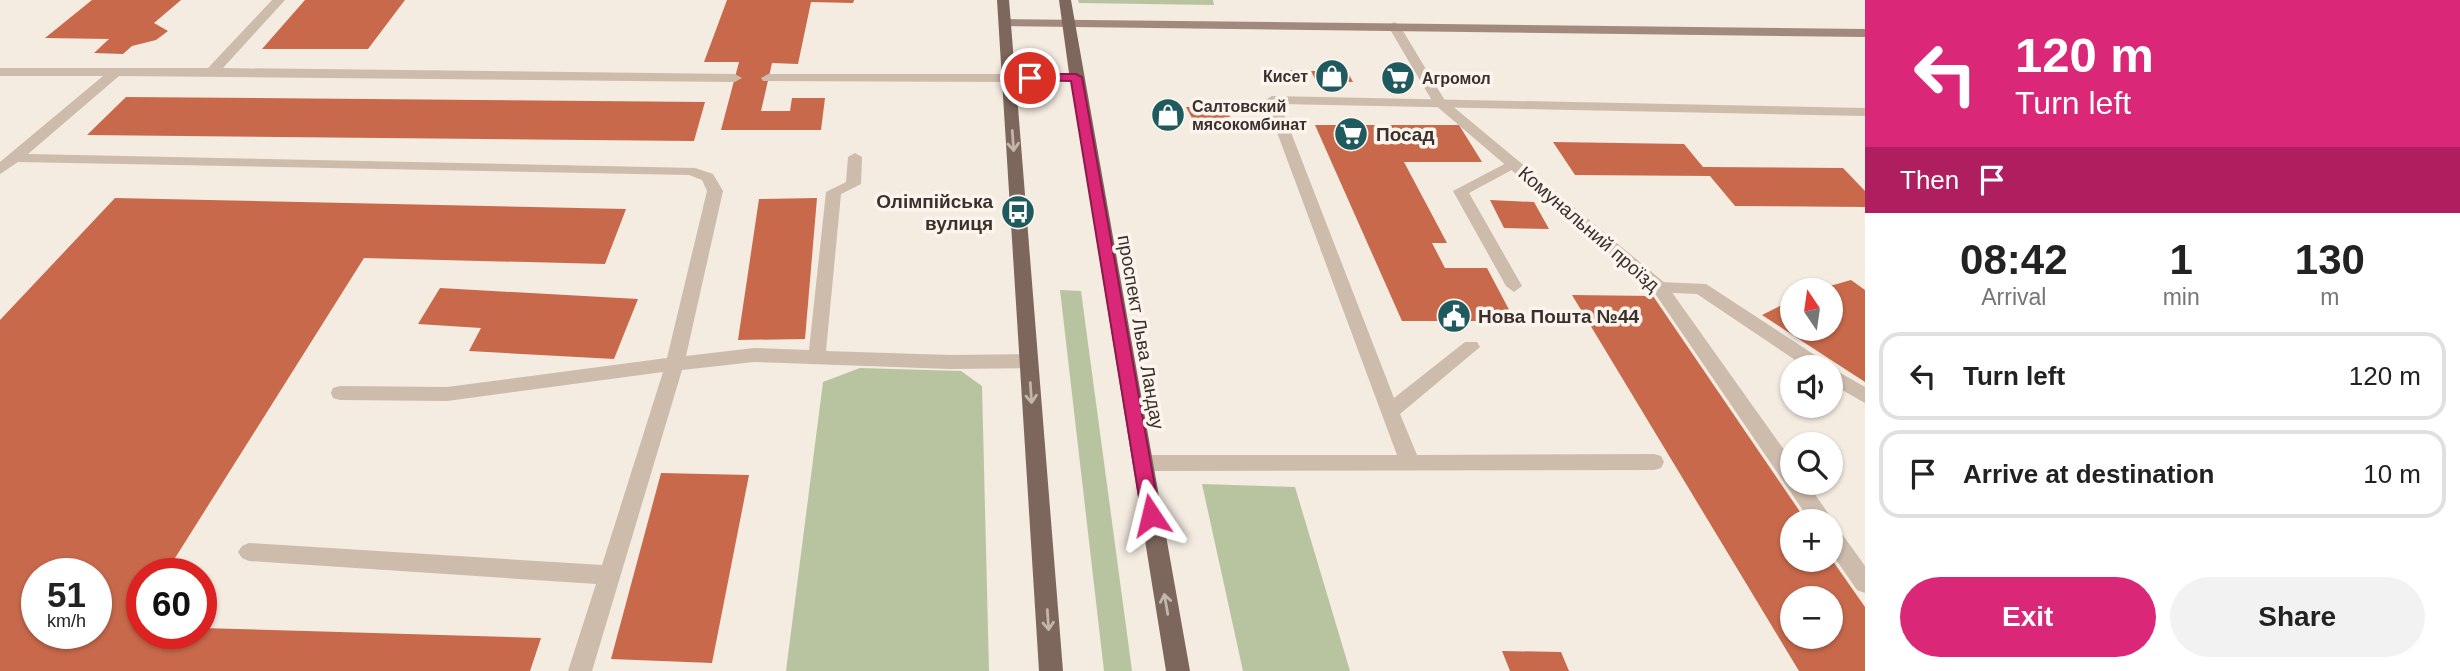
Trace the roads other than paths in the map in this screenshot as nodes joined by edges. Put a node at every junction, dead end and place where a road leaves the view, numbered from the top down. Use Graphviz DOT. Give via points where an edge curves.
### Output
graph roads {
  1 [pos="279,0"];
  2 [pos="1003,0"];
  3 [pos="1065,0"];
  4 [pos="1069,22"];
  5 [pos="1004,23"];
  6 [pos="1394,26"];
  7 [pos="1865,33"];
  8 [pos="0,72"];
  9 [pos="116,72"];
  10 [pos="212,72"];
  11 [pos="1076,77"];
  12 [pos="735,78"];
  13 [pos="768,78"];
  14 [pos="1007,78"];
  15 [pos="1439,102"];
  16 [pos="1865,112"];
  17 [pos="855,157"];
  18 [pos="14,158"];
  19 [pos="1514,163"];
  20 [pos="0,170"];
  21 [pos="1514,286"];
  22 [pos="1660,288"];
  23 [pos="1471,347"];
  24 [pos="1801,355"];
  25 [pos="817,357"];
  26 [pos="1029,361"];
  27 [pos="675,364"];
  28 [pos="1843,382"];
  29 [pos="341,393"];
  30 [pos="1865,396"];
  31 [pos="1390,412"];
  32 [pos="1780,460"];
  33 [pos="1410,462"];
  34 [pos="1654,462"];
  35 [pos="1142,463"];
  36 [pos="249,552"];
  37 [pos="1843,552"];
  38 [pos="610,575"];
  39 [pos="1865,583"];
  40 [pos="580,671"];
  41 [pos="1051,671"];
  42 [pos="1178,671"];
  1 -- 10 [label="street"];
  2 -- 5 [label="main road"];
  3 -- 4 [label="main road, проспект Льва Ландау"];
  4 -- 5 [label="street"];
  4 -- 6 [label="street"];
  4 -- 11 [label="main road, проспект Льва Ландау"];
  5 -- 14 [label="main road"];
  6 -- 7 [label="street"];
  6 -- 15 [label="street, Комунальний проїзд"];
  8 -- 9 [label="street"];
  9 -- 10 [label="street"];
  9 -- 18 [label="street"];
  10 -- 12 [label="street"];
  11 -- 14 [label="main road"];
  11 -- 35 [label="main road, проспект Льва Ландау"];
  13 -- 14 [label="street"];
  14 -- 26 [label="main road, one-way"];
  15 -- 16 [label="street"];
  15 -- 19 [label="street, Комунальний проїзд"];
  15 -- 31 [label="street" via="1272,100"];
  17 -- 25 [label="street" via="853,184 834,192"];
  18 -- 20 [label="street"];
  18 -- 27 [label="street" via="690,171 708,177 715,191"];
  19 -- 21 [label="street" via="1461,191"];
  19 -- 22 [label="street, Комунальний проїзд"];
  22 -- 24 [label="street" via="1700,288"];
  22 -- 32 [label="street, Комунальний проїзд"];
  23 -- 31 [label="street"];
  25 -- 26 [label="street"];
  25 -- 27 [label="street" via="754,355"];
  26 -- 41 [label="main road, one-way"];
  27 -- 29 [label="street" via="447,394"];
  27 -- 38 [label="street"];
  28 -- 30 [label="street"];
  31 -- 33 [label="street"];
  33 -- 34 [label="street"];
  33 -- 35 [label="street"];
  42 -- 35 [label="main road, проспект Льва Ландау, one-way"];
  36 -- 38 [label="street"];
  37 -- 39 [label="street"];
  38 -- 40 [label="street"];
}
